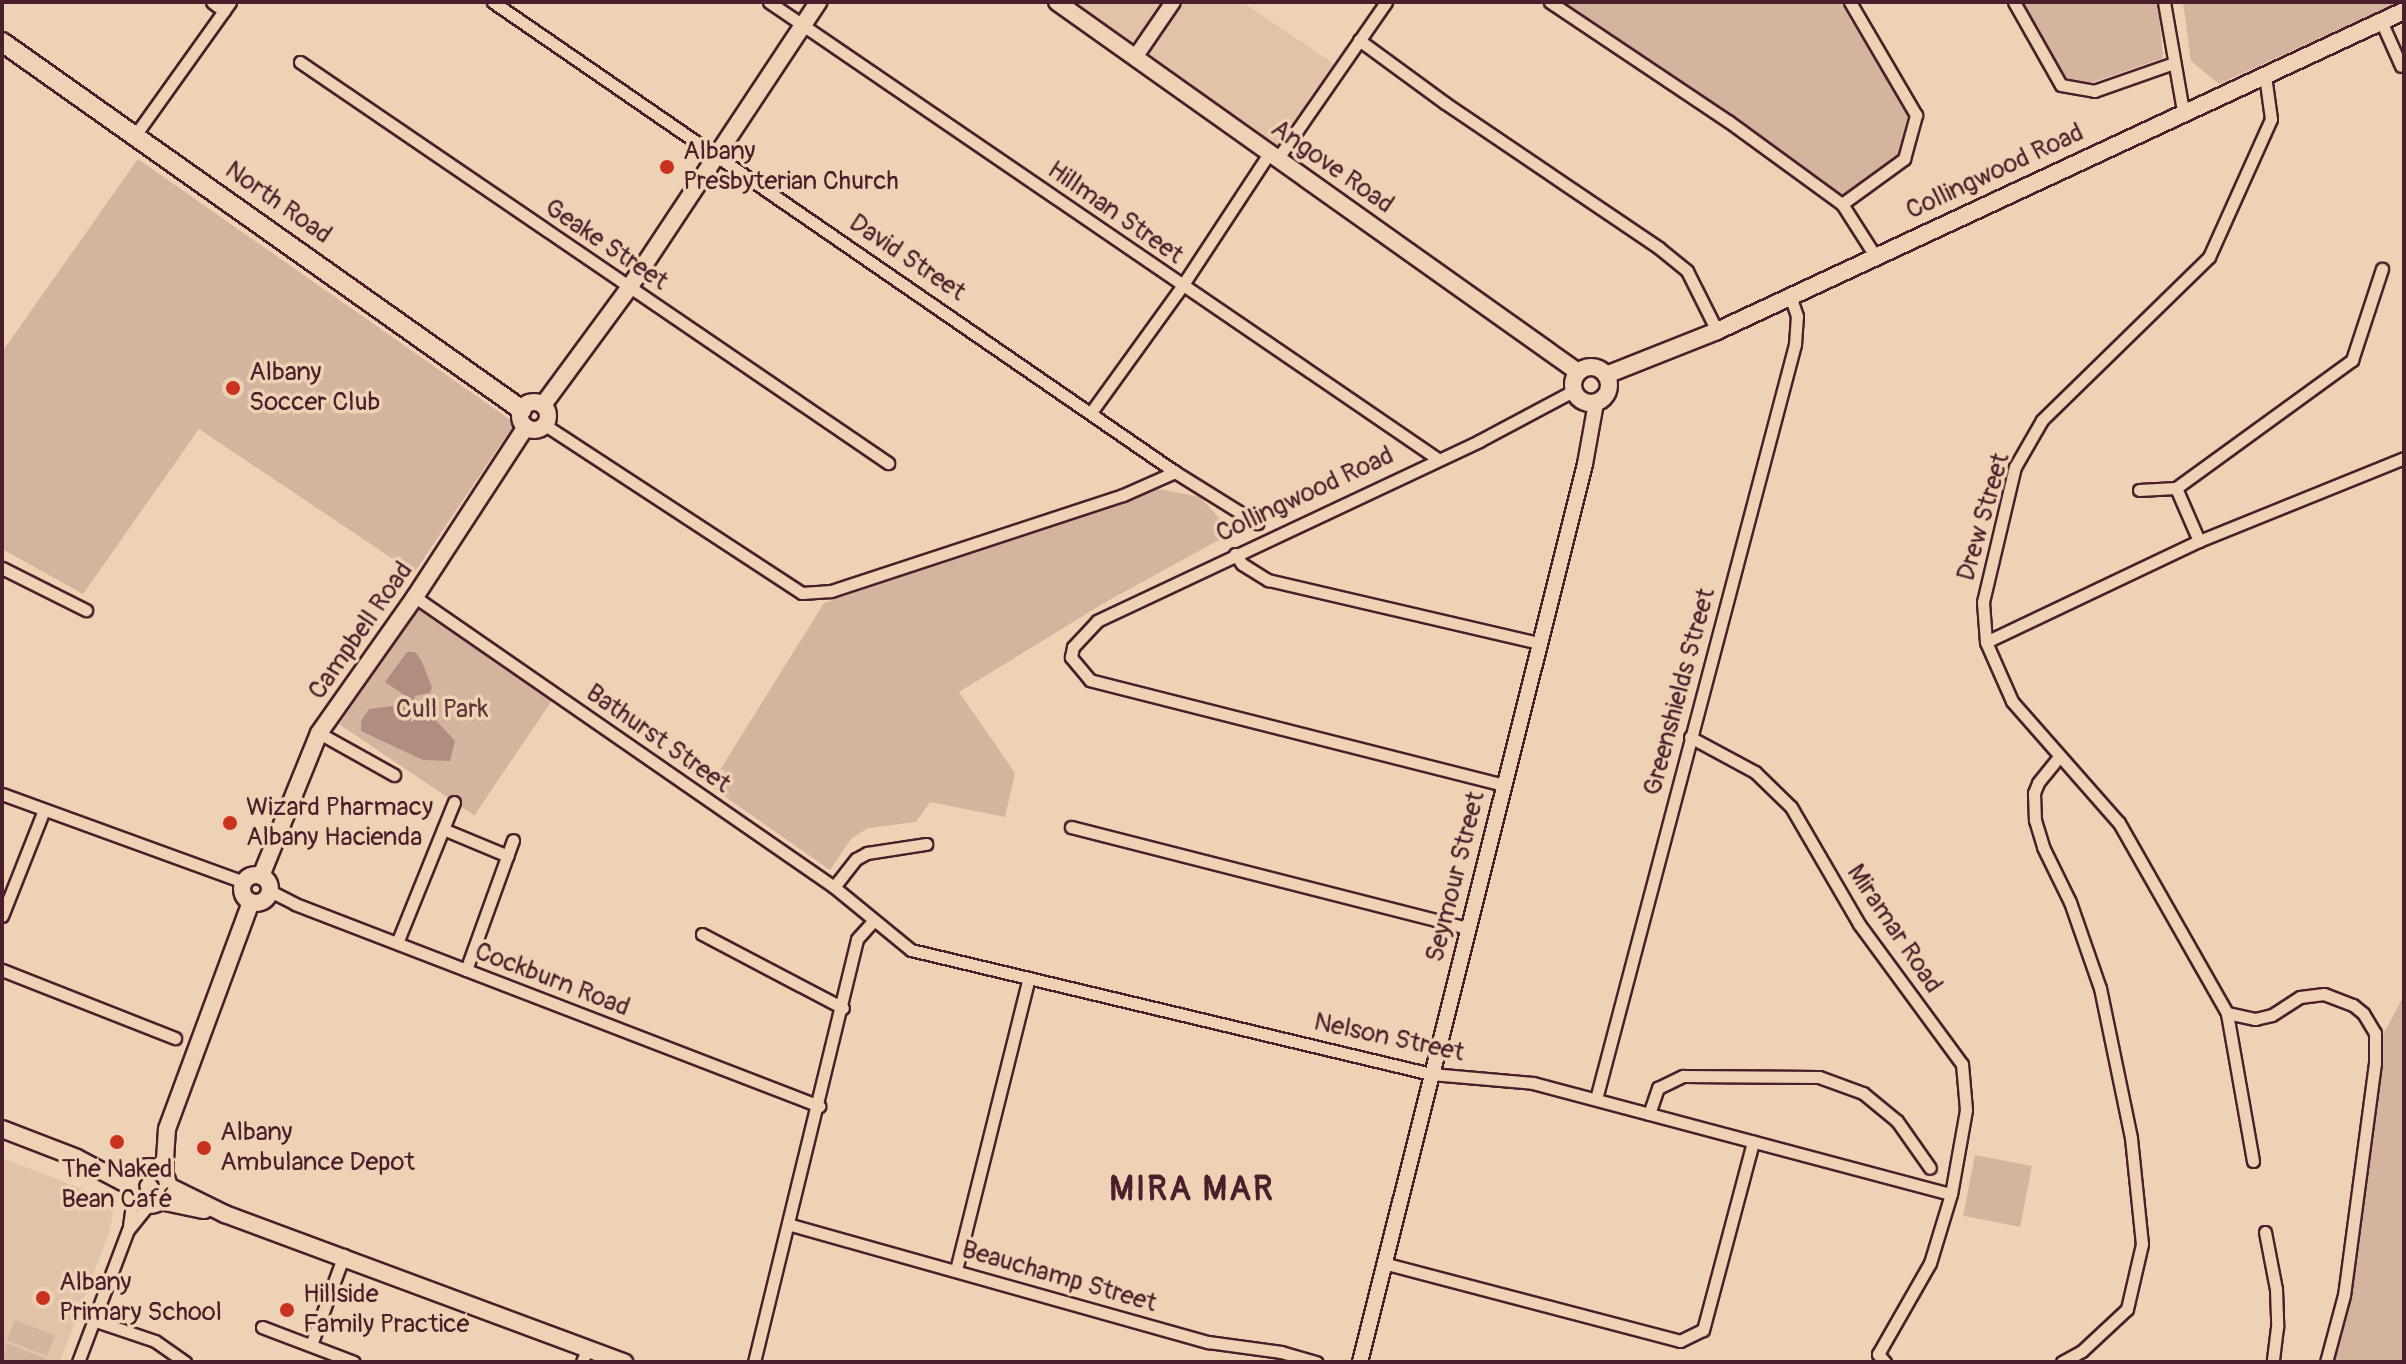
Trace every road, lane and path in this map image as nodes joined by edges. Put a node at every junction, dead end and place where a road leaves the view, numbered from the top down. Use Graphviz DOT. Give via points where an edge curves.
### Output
graph roads {
  1 [pos="212,2"];
  2 [pos="493,2"];
  3 [pos="769,2"];
  4 [pos="818,2"];
  5 [pos="1057,2"];
  6 [pos="1173,2"];
  7 [pos="1386,2"];
  8 [pos="1550,2"];
  9 [pos="1850,2"];
  10 [pos="2014,2"];
  11 [pos="2164,2"];
  12 [pos="227,6"];
  13 [pos="2404,11"];
  14 [pos="2381,21"];
  15 [pos="803,25"];
  16 [pos="1359,40"];
  17 [pos="2,42"];
  18 [pos="1136,56"];
  19 [pos="300,62"];
  20 [pos="2174,63"];
  21 [pos="2401,66"];
  22 [pos="2265,75"];
  23 [pos="2183,111"];
  24 [pos="136,134"];
  25 [pos="716,154"];
  26 [pos="1274,155"];
  27 [pos="1842,204"];
  28 [pos="1874,254"];
  29 [pos="2382,269"];
  30 [pos="1182,286"];
  31 [pos="629,288"];
  32 [pos="1790,296"];
  33 [pos="1717,331"];
  34 [pos="1578,372"];
  35 [pos="1606,375"];
  36 [pos="1573,391"];
  37 [pos="1596,403"];
  38 [pos="543,405"];
  39 [pos="1092,411"];
  40 [pos="524,418"];
  41 [pos="545,425"];
  42 [pos="2404,458"];
  43 [pos="1438,459"];
  44 [pos="888,463"];
  45 [pos="1175,472"];
  46 [pos="2176,488"];
  47 [pos="2139,490"];
  48 [pos="1257,523"];
  49 [pos="2199,541"];
  50 [pos="1235,554"];
  51 [pos="2,568"];
  52 [pos="415,597"];
  53 [pos="86,610"];
  54 [pos="1986,642"];
  55 [pos="1539,643"];
  56 [pos="319,733"];
  57 [pos="1690,737"];
  58 [pos="2058,758"];
  59 [pos="394,775"];
  60 [pos="1504,785"];
  61 [pos="2,794"];
  62 [pos="454,802"];
  63 [pos="44,810"];
  64 [pos="1071,827"];
  65 [pos="443,829"];
  66 [pos="513,840"];
  67 [pos="926,844"];
  68 [pos="508,856"];
  69 [pos="261,876"];
  70 [pos="244,882"];
  71 [pos="834,887"];
  72 [pos="270,891"];
  73 [pos="251,902"];
  74 [pos="2,916"];
  75 [pos="874,920"];
  76 [pos="1467,928"];
  77 [pos="702,934"];
  78 [pos="397,943"];
  79 [pos="2,970"];
  80 [pos="466,970"];
  81 [pos="1029,978"];
  82 [pos="843,1008"];
  83 [pos="2227,1013"];
  84 [pos="175,1038"];
  85 [pos="1431,1074"];
  86 [pos="1596,1099"];
  87 [pos="819,1106"];
  88 [pos="1649,1114"];
  89 [pos="2,1129"];
  90 [pos="1753,1142"];
  91 [pos="2253,1161"];
  92 [pos="1930,1168"];
  93 [pos="148,1186"];
  94 [pos="1951,1194"];
  95 [pos="791,1225"];
  96 [pos="2265,1232"];
  97 [pos="344,1255"];
  98 [pos="1383,1263"];
  99 [pos="956,1270"];
  100 [pos="93,1320"];
  101 [pos="262,1327"];
  102 [pos="311,1345"];
  103 [pos="585,1355"];
  104 [pos="1878,1359"];
  105 [pos="78,1362"];
  106 [pos="185,1362"];
  107 [pos="354,1362"];
  108 [pos="624,1362"];
  109 [pos="754,1362"];
  110 [pos="1317,1362"];
  111 [pos="1360,1362"];
  112 [pos="2062,1362"];
  113 [pos="2273,1362"];
  114 [pos="2326,1362"];
  1 -- 12 [label="street"];
  2 -- 25 [label="street, David Street"];
  3 -- 15 [label="street, Hillman Street"];
  4 -- 15 [label="main road"];
  5 -- 18 [label="main road, Angove Road"];
  6 -- 18 [label="street"];
  7 -- 16 [label="street"];
  8 -- 27 [label="street"];
  9 -- 27 [label="street" via="1916,115 1904,159"];
  10 -- 20 [label="street" via="2061,85 2094,91"];
  11 -- 20 [label="street"];
  12 -- 24 [label="street"];
  13 -- 14 [label="main road, Collingwood Road"];
  14 -- 21 [label="street"];
  14 -- 22 [label="main road, Collingwood Road"];
  15 -- 25 [label="main road"];
  15 -- 30 [label="street, Hillman Street"];
  16 -- 26 [label="street"];
  16 -- 33 [label="street" via="1659,248 1687,271"];
  17 -- 24 [label="main road, North Road"];
  18 -- 26 [label="main road, Angove Road"];
  19 -- 31 [label="street, Geake Street"];
  20 -- 23 [label="street"];
  22 -- 23 [label="main road, Collingwood Road"];
  22 -- 54 [label="street, Drew Street" via="2271,119 2209,257 2042,420 2015,467 1983,602"];
  23 -- 28 [label="main road, Collingwood Road"];
  24 -- 40 [label="main road, North Road"];
  25 -- 31 [label="main road"];
  25 -- 39 [label="street, David Street"];
  26 -- 30 [label="street"];
  26 -- 34 [label="main road, Angove Road"];
  27 -- 28 [label="street"];
  28 -- 32 [label="main road, Collingwood Road"];
  29 -- 46 [label="street" via="2352,360"];
  30 -- 39 [label="street"];
  30 -- 43 [label="street, Hillman Street"];
  31 -- 38 [label="main road"];
  31 -- 44 [label="street, Geake Street"];
  32 -- 33 [label="main road, Collingwood Road"];
  32 -- 57 [label="street, Greenshields Street" via="1797,316 1795,344"];
  33 -- 35 [label="main road, Collingwood Road"];
  34 -- 35 [label="main road" via="1588,367"];
  34 -- 36 [label="main road"];
  35 -- 37 [label="main road" via="1609,386"];
  36 -- 37 [label="main road" via="1582,401"];
  36 -- 43 [label="street, Collingwood Road"];
  37 -- 55 [label="street, Seymour Street"];
  38 -- 40 [label="main road" via="534,402"];
  38 -- 41 [label="main road"];
  39 -- 45 [label="street, David Street"];
  40 -- 41 [label="main road" via="536,430"];
  40 -- 52 [label="main road, Campbell Road"];
  41 -- 45 [label="street" via="802,593 831,591 1123,495"];
  42 -- 49 [label="street"];
  43 -- 50 [label="street, Collingwood Road"];
  45 -- 48 [label="street, David Street"];
  46 -- 47 [label="street"];
  46 -- 49 [label="street"];
  49 -- 54 [label="street"];
  50 -- 55 [label="street" via="1268,580"];
  50 -- 60 [label="street, Collingwood Road" via="1097,621 1073,647 1071,657 1090,680"];
  51 -- 53 [label="street"];
  52 -- 56 [label="main road, Campbell Road"];
  52 -- 71 [label="street, Bathurst Street"];
  54 -- 58 [label="street, Drew Street" via="2012,701"];
  55 -- 60 [label="street, Seymour Street"];
  56 -- 59 [label="street"];
  56 -- 69 [label="main road, Campbell Road"];
  57 -- 86 [label="street, Greenshields Street"];
  57 -- 94 [label="street, Miramar Road" via="1755,772 1791,807 1859,924 1962,1064 1966,1110"];
  58 -- 83 [label="street, Drew Street" via="2119,823"];
  58 -- 112 [label="street" via="2034,793 2035,820 2100,988 2126,1105 2142,1244 2127,1309 2082,1351"];
  60 -- 76 [label="street, Seymour Street"];
  61 -- 63 [label="street"];
  62 -- 65 [label="street"];
  63 -- 70 [label="street"];
  63 -- 74 [label="street"];
  64 -- 76 [label="street"];
  65 -- 68 [label="street"];
  65 -- 78 [label="street"];
  66 -- 68 [label="street"];
  67 -- 71 [label="street" via="867,853"];
  68 -- 80 [label="street"];
  69 -- 70 [label="main road"];
  69 -- 72 [label="main road"];
  70 -- 73 [label="main road" via="244,896"];
  71 -- 75 [label="street, Bathurst Street"];
  72 -- 73 [label="main road" via="266,900"];
  72 -- 78 [label="street, Cockburn Road"];
  73 -- 93 [label="main road"];
  75 -- 81 [label="street, Nelson Street" via="911,950"];
  75 -- 82 [label="street" via="857,939"];
  76 -- 85 [label="street, Seymour Street"];
  77 -- 82 [label="street"];
  78 -- 80 [label="street, Cockburn Road"];
  79 -- 84 [label="street"];
  80 -- 87 [label="street, Cockburn Road"];
  81 -- 85 [label="street, Nelson Street"];
  81 -- 99 [label="street"];
  82 -- 87 [label="street"];
  83 -- 91 [label="street"];
  83 -- 114 [label="street" via="2264,1017 2300,997 2324,994 2353,1005 2375,1033 2344,1295"];
  85 -- 86 [label="street, Nelson Street" via="1533,1083"];
  85 -- 98 [label="street, Seymour Street"];
  86 -- 88 [label="street, Nelson Street"];
  87 -- 95 [label="street"];
  88 -- 90 [label="street, Nelson Street"];
  88 -- 92 [label="street" via="1658,1088 1683,1076 1819,1077 1863,1093 1897,1121"];
  89 -- 93 [label="main road"];
  90 -- 94 [label="street, Nelson Street"];
  90 -- 98 [label="street" via="1703,1330 1680,1341"];
  93 -- 97 [label="main road"];
  93 -- 100 [label="street"];
  94 -- 104 [label="street, Miramar Road" via="1930,1263"];
  95 -- 99 [label="street, Beauchamp Street"];
  95 -- 109 [label="street"];
  96 -- 113 [label="street" via="2276,1289"];
  97 -- 102 [label="street"];
  97 -- 103 [label="main road"];
  98 -- 111 [label="street, Seymour Street"];
  99 -- 110 [label="street, Beauchamp Street" via="1208,1342"];
  100 -- 105 [label="street"];
  100 -- 106 [label="street" via="155,1341"];
  101 -- 102 [label="street"];
  102 -- 107 [label="street"];
  103 -- 108 [label="main road"];
}
